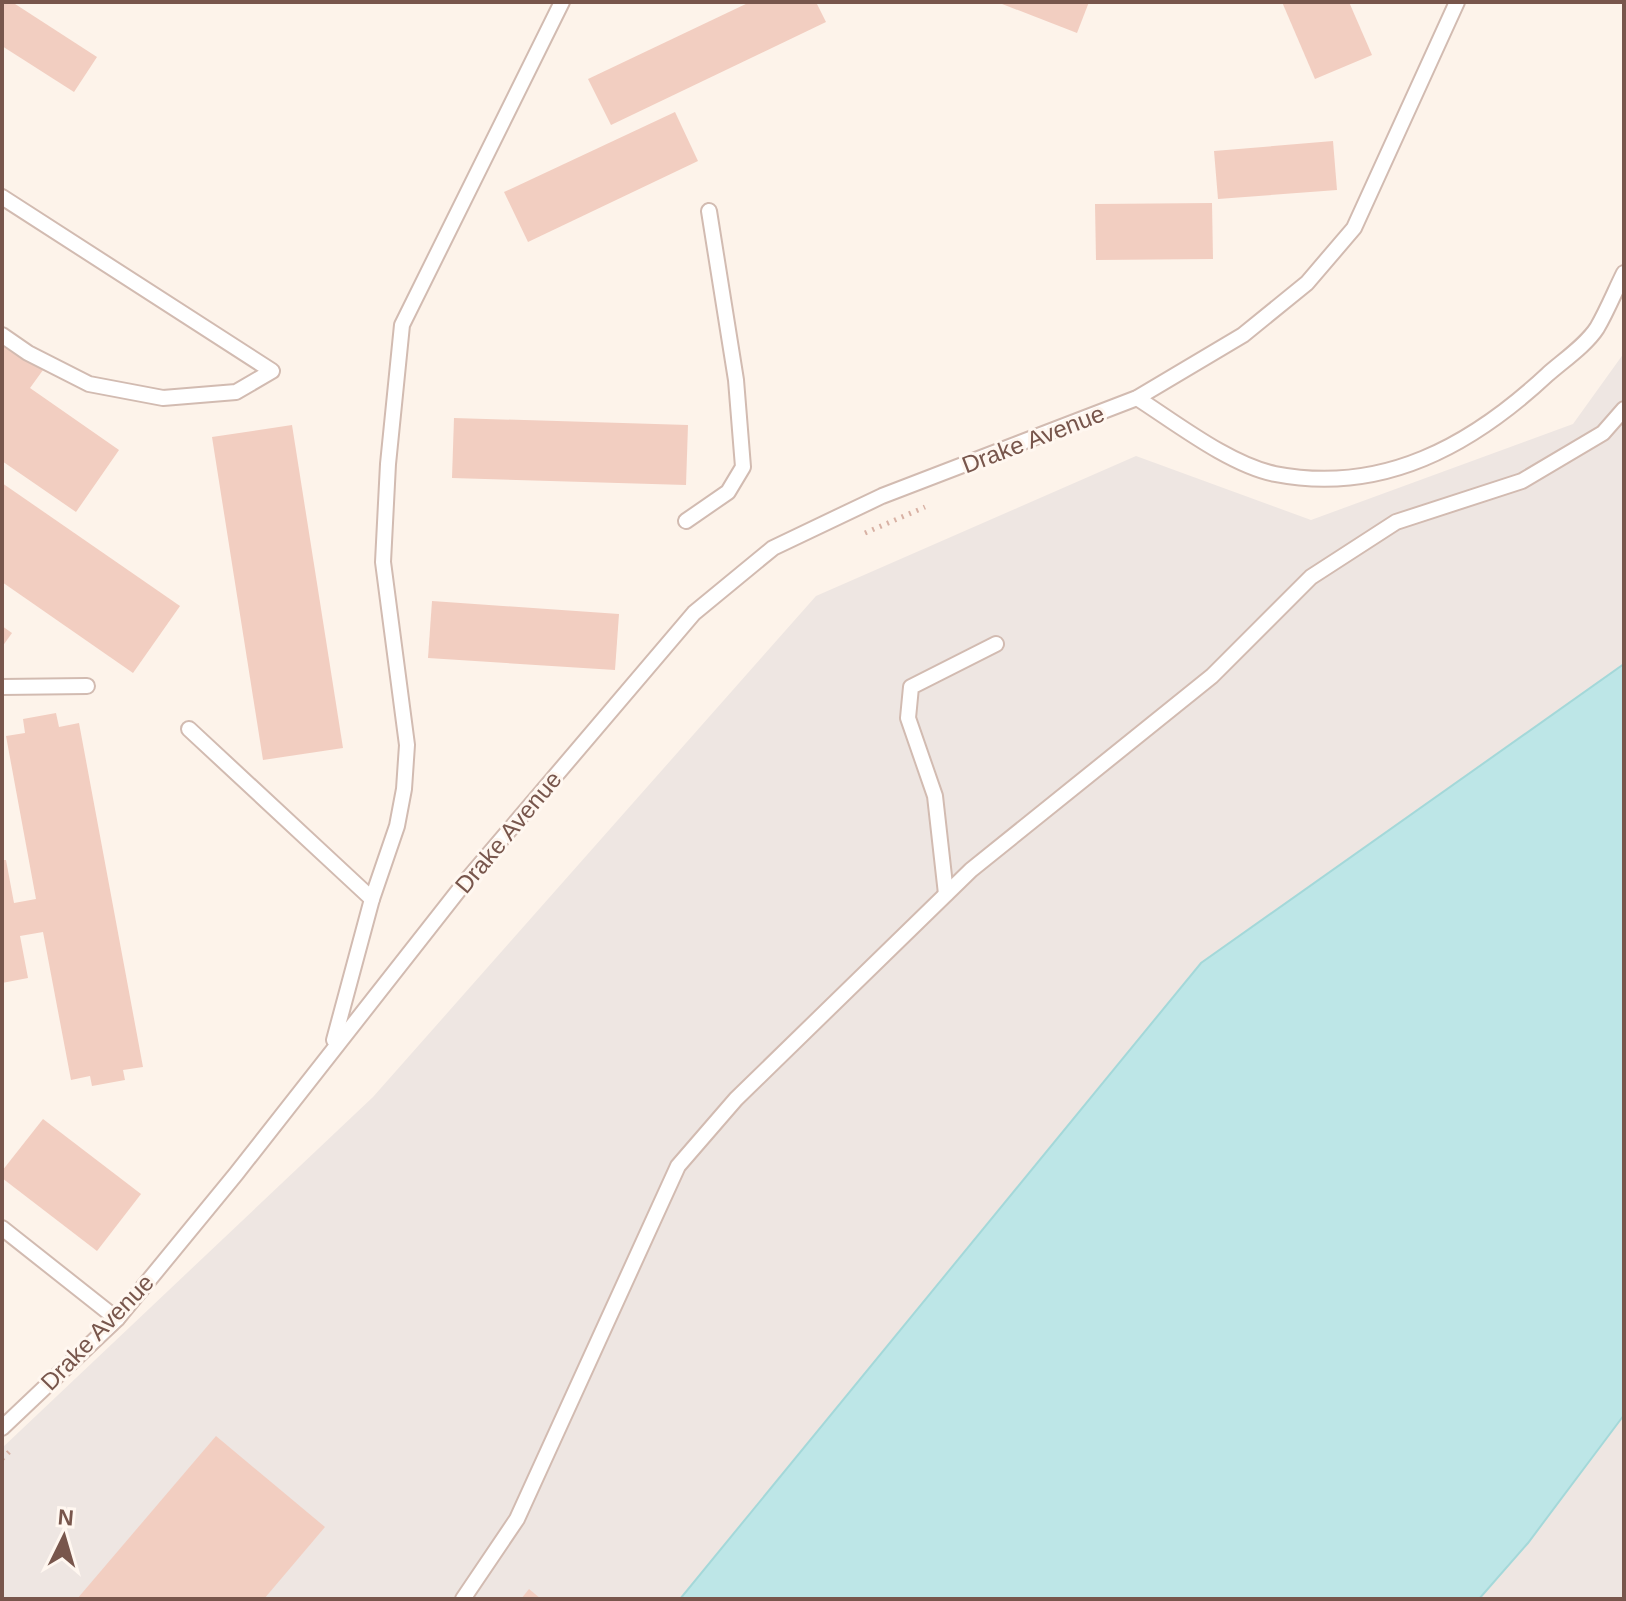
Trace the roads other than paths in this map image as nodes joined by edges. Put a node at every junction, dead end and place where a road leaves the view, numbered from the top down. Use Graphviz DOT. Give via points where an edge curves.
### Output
graph roads {
  1 [pos="562,2"];
  2 [pos="1457,2"];
  3 [pos="2,197"];
  4 [pos="709,211"];
  5 [pos="1624,273"];
  6 [pos="2,335"];
  7 [pos="1137,398"];
  8 [pos="1624,409"];
  9 [pos="686,521"];
  10 [pos="996,644"];
  11 [pos="87,686"];
  12 [pos="2,687"];
  13 [pos="189,729"];
  14 [pos="946,894"];
  15 [pos="372,899"];
  16 [pos="332,1048"];
  17 [pos="2,1228"];
  18 [pos="117,1319"];
  19 [pos="2,1428"];
  20 [pos="463,1599"];
  1 -- 15 [label="lane" via="402,325 383,562 407,745 397,826"];
  2 -- 7 [label="lane, Drake Avenue" via="1354,228 1307,283 1243,335"];
  3 -- 6 [label="lane" via="272,371 236,392 163,398 89,384"];
  4 -- 9 [label="lane" via="736,380 743,467 728,492"];
  5 -- 7 [label="lane, Drake Avenue" via="1595,330 1508,412 1447,450 1383,473 1325,480 1272,474 1226,454"];
  7 -- 16 [label="lane, Drake Avenue" via="882,496 773,548 694,613"];
  8 -- 14 [label="lane" via="1603,433 1522,481 1396,522 1311,577 1212,676"];
  10 -- 14 [label="lane" via="911,687 908,718 935,796"];
  11 -- 12 [label="lane"];
  13 -- 15 [label="lane"];
  14 -- 20 [label="lane" via="736,1099 678,1166 517,1519"];
  15 -- 16 [label="lane"];
  16 -- 18 [label="lane, Drake Avenue"];
  17 -- 18 [label="lane"];
  18 -- 19 [label="lane, Drake Avenue"];
}
